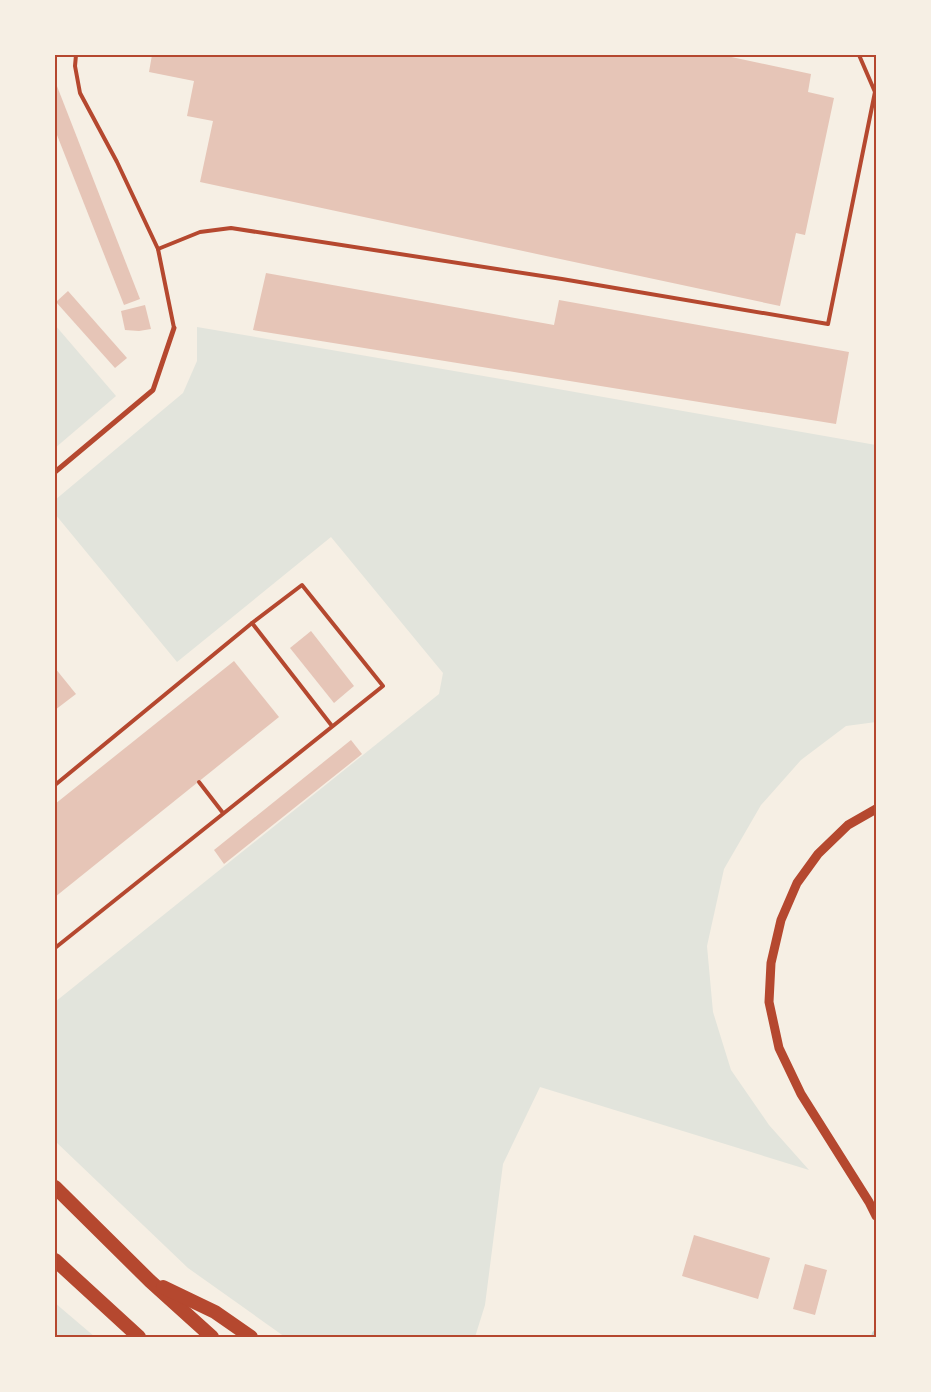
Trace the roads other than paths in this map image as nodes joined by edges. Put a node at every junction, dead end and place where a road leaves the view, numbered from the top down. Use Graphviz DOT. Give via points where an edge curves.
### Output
graph roads {
  1 [pos="76,55"];
  2 [pos="859,55"];
  3 [pos="158,249"];
  4 [pos="174,328"];
  5 [pos="55,472"];
  6 [pos="252,623"];
  7 [pos="332,726"];
  8 [pos="199,782"];
  9 [pos="55,785"];
  10 [pos="876,809"];
  11 [pos="223,813"];
  12 [pos="55,948"];
  13 [pos="55,1187"];
  14 [pos="876,1216"];
  15 [pos="55,1260"];
  16 [pos="150,1281"];
  17 [pos="139,1337"];
  18 [pos="212,1337"];
  19 [pos="251,1337"];
  1 -- 3 [label="lane" via="80,93"];
  2 -- 3 [label="lane" via="875,92 828,324 231,228 200,232"];
  3 -- 4 [label="lane"];
  4 -- 5 [label="street" via="153,390"];
  6 -- 7 [label="lane"];
  6 -- 7 [label="lane" via="302,585 383,686"];
  6 -- 9 [label="lane"];
  7 -- 11 [label="lane"];
  8 -- 11 [label="lane"];
  10 -- 14 [label="street" via="848,825 818,854 797,884 781,920 771,963 769,1002 779,1048 801,1094"];
  11 -- 12 [label="lane"];
  13 -- 16 [label="highway"];
  15 -- 17 [label="highway"];
  16 -- 18 [label="highway"];
  16 -- 19 [label="highway" via="215,1312"];
}
